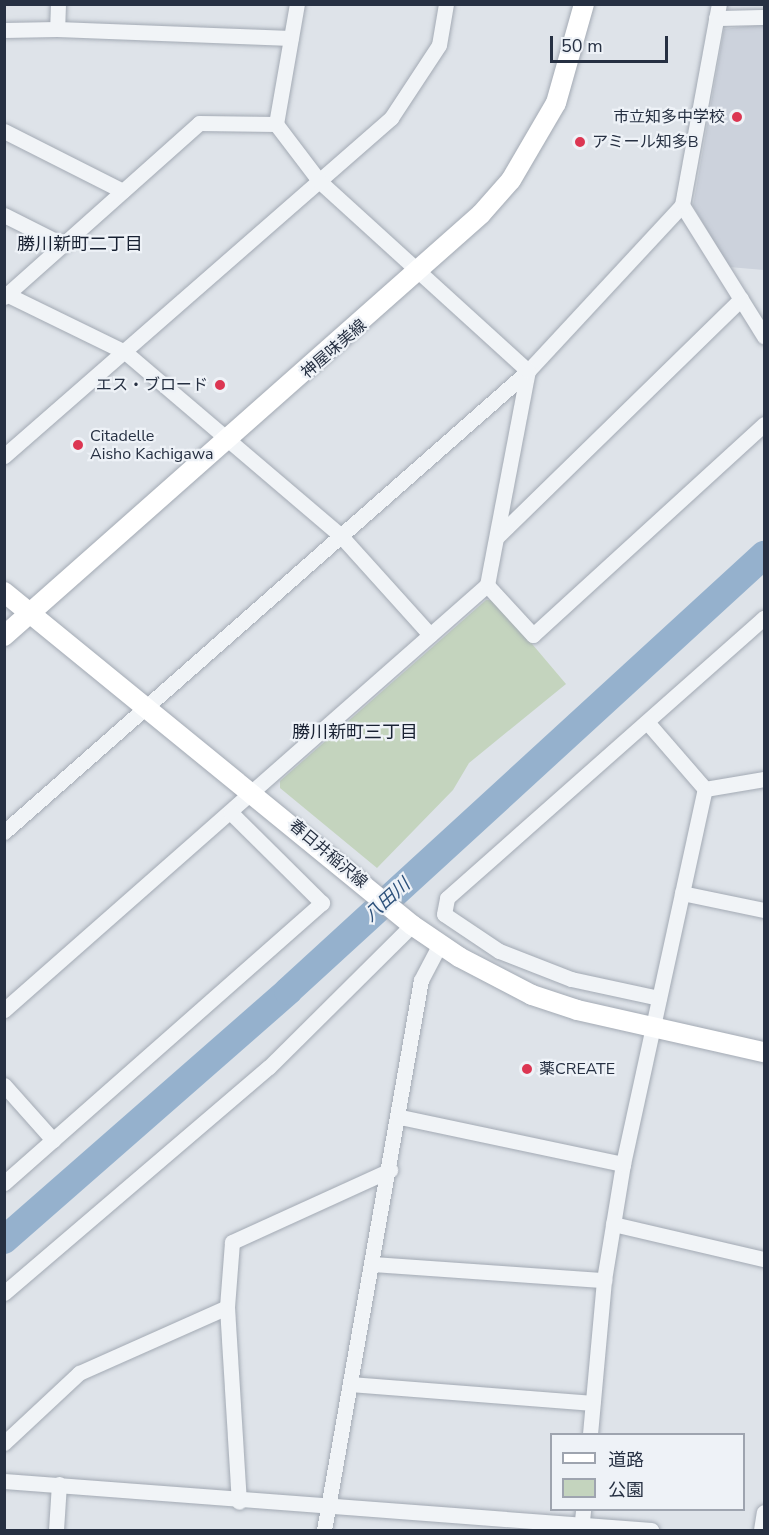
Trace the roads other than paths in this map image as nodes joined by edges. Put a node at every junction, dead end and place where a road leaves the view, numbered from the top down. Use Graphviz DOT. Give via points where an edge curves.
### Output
graph roads {
  1 [pos="58,4"];
  2 [pos="297,4"];
  3 [pos="446,4"];
  4 [pos="584,4"];
  5 [pos="718,11"];
  6 [pos="765,17"];
  7 [pos="57,29"];
  8 [pos="4,30"];
  9 [pos="291,38"];
  10 [pos="276,124"];
  11 [pos="4,131"];
  12 [pos="320,182"];
  13 [pos="123,191"];
  14 [pos="682,205"];
  15 [pos="4,215"];
  16 [pos="62,244"];
  17 [pos="419,274"];
  18 [pos="5,295"];
  19 [pos="741,299"];
  20 [pos="765,336"];
  21 [pos="125,352"];
  22 [pos="528,371"];
  23 [pos="765,424"];
  24 [pos="230,440"];
  25 [pos="4,456"];
  26 [pos="341,536"];
  27 [pos="497,537"];
  28 [pos="487,585"];
  29 [pos="4,592"];
  30 [pos="31,614"];
  31 [pos="765,618"];
  32 [pos="430,635"];
  33 [pos="4,636"];
  34 [pos="147,707"];
  35 [pos="647,722"];
  36 [pos="765,779"];
  37 [pos="705,789"];
  38 [pos="255,794"];
  39 [pos="231,813"];
  40 [pos="4,832"];
  41 [pos="681,892"];
  42 [pos="765,910"];
  43 [pos="406,920"];
  44 [pos="440,944"];
  45 [pos="659,998"];
  46 [pos="4,1010"];
  47 [pos="652,1028"];
  48 [pos="765,1052"];
  49 [pos="4,1085"];
  50 [pos="400,1117"];
  51 [pos="53,1140"];
  52 [pos="623,1164"];
  53 [pos="390,1170"];
  54 [pos="4,1183"];
  55 [pos="613,1224"];
  56 [pos="765,1258"];
  57 [pos="373,1264"];
  58 [pos="604,1280"];
  59 [pos="4,1293"];
  60 [pos="227,1307"];
  61 [pos="351,1384"];
  62 [pos="592,1403"];
  63 [pos="590,1433"];
  64 [pos="4,1443"];
  65 [pos="4,1481"];
  66 [pos="59,1484"];
  67 [pos="239,1502"];
  68 [pos="328,1506"];
  69 [pos="583,1511"];
  70 [pos="765,1512"];
  71 [pos="449,1523"];
  72 [pos="581,1528"];
  73 [pos="56,1530"];
  74 [pos="324,1530"];
  75 [pos="651,1530"];
  76 [pos="761,1530"];
  1 -- 7 [label="street"];
  2 -- 9 [label="street"];
  3 -- 12 [label="street" via="439,45 392,118"];
  4 -- 17 [label="main road, 神屋味美線" via="569,69 536,142 482,214"];
  5 -- 6 [label="street"];
  5 -- 14 [label="street"];
  7 -- 8 [label="street"];
  7 -- 9 [label="street"];
  9 -- 10 [label="street"];
  10 -- 12 [label="street"];
  10 -- 13 [label="street" via="200,123"];
  11 -- 13 [label="street"];
  12 -- 17 [label="street"];
  12 -- 21 [label="street"];
  13 -- 16 [label="street"];
  14 -- 19 [label="street"];
  14 -- 22 [label="street"];
  15 -- 16 [label="street"];
  16 -- 18 [label="street"];
  17 -- 22 [label="street"];
  17 -- 24 [label="main road, 神屋味美線"];
  18 -- 21 [label="street"];
  19 -- 20 [label="street"];
  19 -- 27 [label="street"];
  21 -- 24 [label="street"];
  21 -- 25 [label="street"];
  22 -- 26 [label="street"];
  22 -- 27 [label="street"];
  23 -- 28 [label="street" via="533,635"];
  24 -- 26 [label="street"];
  24 -- 30 [label="main road, 神屋味美線"];
  26 -- 32 [label="street"];
  26 -- 34 [label="street"];
  27 -- 28 [label="street"];
  28 -- 32 [label="street"];
  29 -- 30 [label="main road, 春日井稲沢線"];
  30 -- 33 [label="main road, 神屋味美線"];
  30 -- 34 [label="main road, 春日井稲沢線"];
  31 -- 35 [label="street"];
  32 -- 38 [label="street"];
  34 -- 38 [label="main road, 春日井稲沢線"];
  34 -- 40 [label="street"];
  35 -- 37 [label="street"];
  35 -- 45 [label="street" via="447,898 444,914 509,955 571,979"];
  36 -- 37 [label="street"];
  37 -- 41 [label="street"];
  38 -- 39 [label="street"];
  38 -- 43 [label="main road, 春日井稲沢線"];
  39 -- 46 [label="street"];
  39 -- 51 [label="street" via="322,903"];
  41 -- 42 [label="street"];
  41 -- 45 [label="street"];
  43 -- 44 [label="main road, 春日井稲沢線"];
  43 -- 59 [label="street" via="269,1067"];
  44 -- 47 [label="main road, 春日井稲沢線" via="532,995"];
  44 -- 50 [label="street" via="421,981"];
  45 -- 47 [label="street"];
  47 -- 48 [label="main road, 春日井稲沢線"];
  47 -- 52 [label="street"];
  49 -- 51 [label="street"];
  50 -- 52 [label="street"];
  50 -- 53 [label="street"];
  51 -- 54 [label="street"];
  52 -- 55 [label="street"];
  53 -- 57 [label="street"];
  53 -- 60 [label="street" via="232,1242"];
  55 -- 56 [label="street"];
  55 -- 58 [label="street"];
  57 -- 58 [label="street"];
  57 -- 61 [label="street"];
  58 -- 62 [label="street"];
  60 -- 64 [label="street" via="79,1373"];
  60 -- 67 [label="street"];
  61 -- 62 [label="street"];
  61 -- 68 [label="street"];
  62 -- 63 [label="street"];
  65 -- 66 [label="street"];
  66 -- 67 [label="street"];
  66 -- 73 [label="street"];
  67 -- 68 [label="street"];
  68 -- 71 [label="street"];
  68 -- 74 [label="street"];
  69 -- 72 [label="street"];
  70 -- 76 [label="street"];
  71 -- 72 [label="street"];
  72 -- 75 [label="street"];
}
